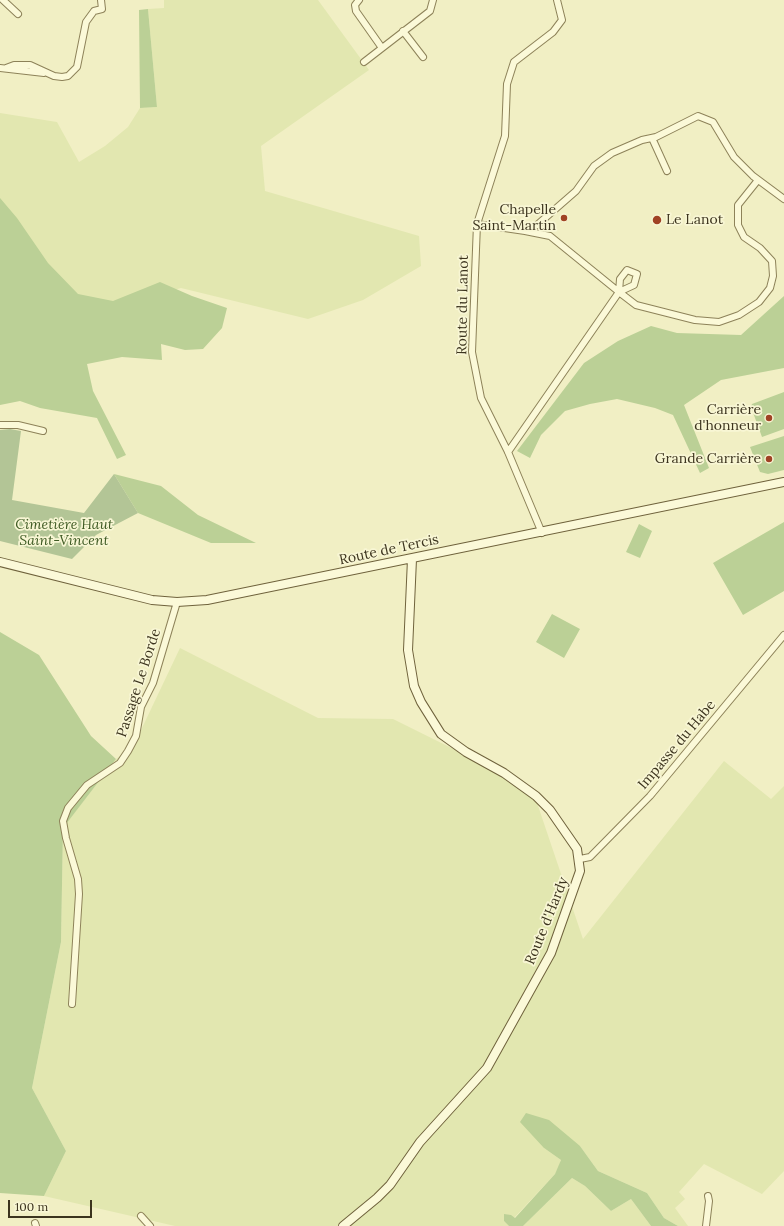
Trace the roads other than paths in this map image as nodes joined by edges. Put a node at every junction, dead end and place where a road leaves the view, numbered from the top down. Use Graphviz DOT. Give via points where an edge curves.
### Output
graph roads {
  1 [pos="2,0"];
  2 [pos="101,0"];
  3 [pos="359,0"];
  4 [pos="433,0"];
  5 [pos="557,0"];
  6 [pos="18,14"];
  7 [pos="403,31"];
  8 [pos="382,48"];
  9 [pos="423,57"];
  10 [pos="364,62"];
  11 [pos="3,68"];
  12 [pos="652,138"];
  13 [pos="667,171"];
  14 [pos="758,180"];
  15 [pos="784,199"];
  16 [pos="477,224"];
  17 [pos="525,232"];
  18 [pos="619,292"];
  19 [pos="0,425"];
  20 [pos="43,431"];
  21 [pos="508,452"];
  22 [pos="784,482"];
  23 [pos="542,533"];
  24 [pos="412,559"];
  25 [pos="0,562"];
  26 [pos="177,602"];
  27 [pos="784,636"];
  28 [pos="580,860"];
  29 [pos="72,1004"];
  30 [pos="708,1196"];
  31 [pos="141,1216"];
  32 [pos="150,1226"];
  33 [pos="343,1226"];
  34 [pos="706,1226"];
  1 -- 6 [label="street"];
  2 -- 11 [label="street" via="102,9 94,11 86,22 77,67 68,76 44,73 36,67"];
  3 -- 8 [label="street" via="355,6 356,11"];
  4 -- 7 [label="street" via="430,11"];
  5 -- 16 [label="street, Route du Lanot" via="562,20 553,32 514,62 507,84 506,136"];
  7 -- 8 [label="street"];
  7 -- 9 [label="street"];
  8 -- 10 [label="street"];
  12 -- 13 [label="street"];
  12 -- 14 [label="street" via="698,116 704,117 713,122 734,156"];
  12 -- 17 [label="street" via="623,148 594,166 576,191 537,225"];
  14 -- 15 [label="street"];
  14 -- 18 [label="street" via="738,205 738,225 744,237 760,248 772,262 773,276 770,288 759,302 739,315 719,322 696,320 636,305"];
  16 -- 17 [label="street"];
  16 -- 21 [label="street, Route du Lanot" via="472,352 481,398"];
  17 -- 18 [label="street" via="550,236"];
  18 -- 21 [label="street"];
  19 -- 20 [label="street" via="18,425"];
  21 -- 23 [label="street, Route du Lanot"];
  22 -- 23 [label="street, Route de Tercis"];
  23 -- 24 [label="street, Route de Tercis"];
  24 -- 26 [label="street, Route de Tercis" via="222,598"];
  24 -- 28 [label="street, Route d'Hardy" via="408,650 414,686 427,713 441,734 466,752 504,772 536,796 572,840"];
  25 -- 26 [label="street, Route de Tercis" via="140,598"];
  26 -- 29 [label="street, Passage Le Borde" via="153,683 141,707 136,736 128,752 120,763 87,785 68,808 63,821 78,879 79,894"];
  27 -- 28 [label="street, Impasse du Habe" via="650,796 590,858"];
  28 -- 33 [label="street, Route d'Hardy" via="578,883 551,953 487,1068 420,1142 390,1185"];
  30 -- 34 [label="street"];
  31 -- 32 [label="street"];
}
